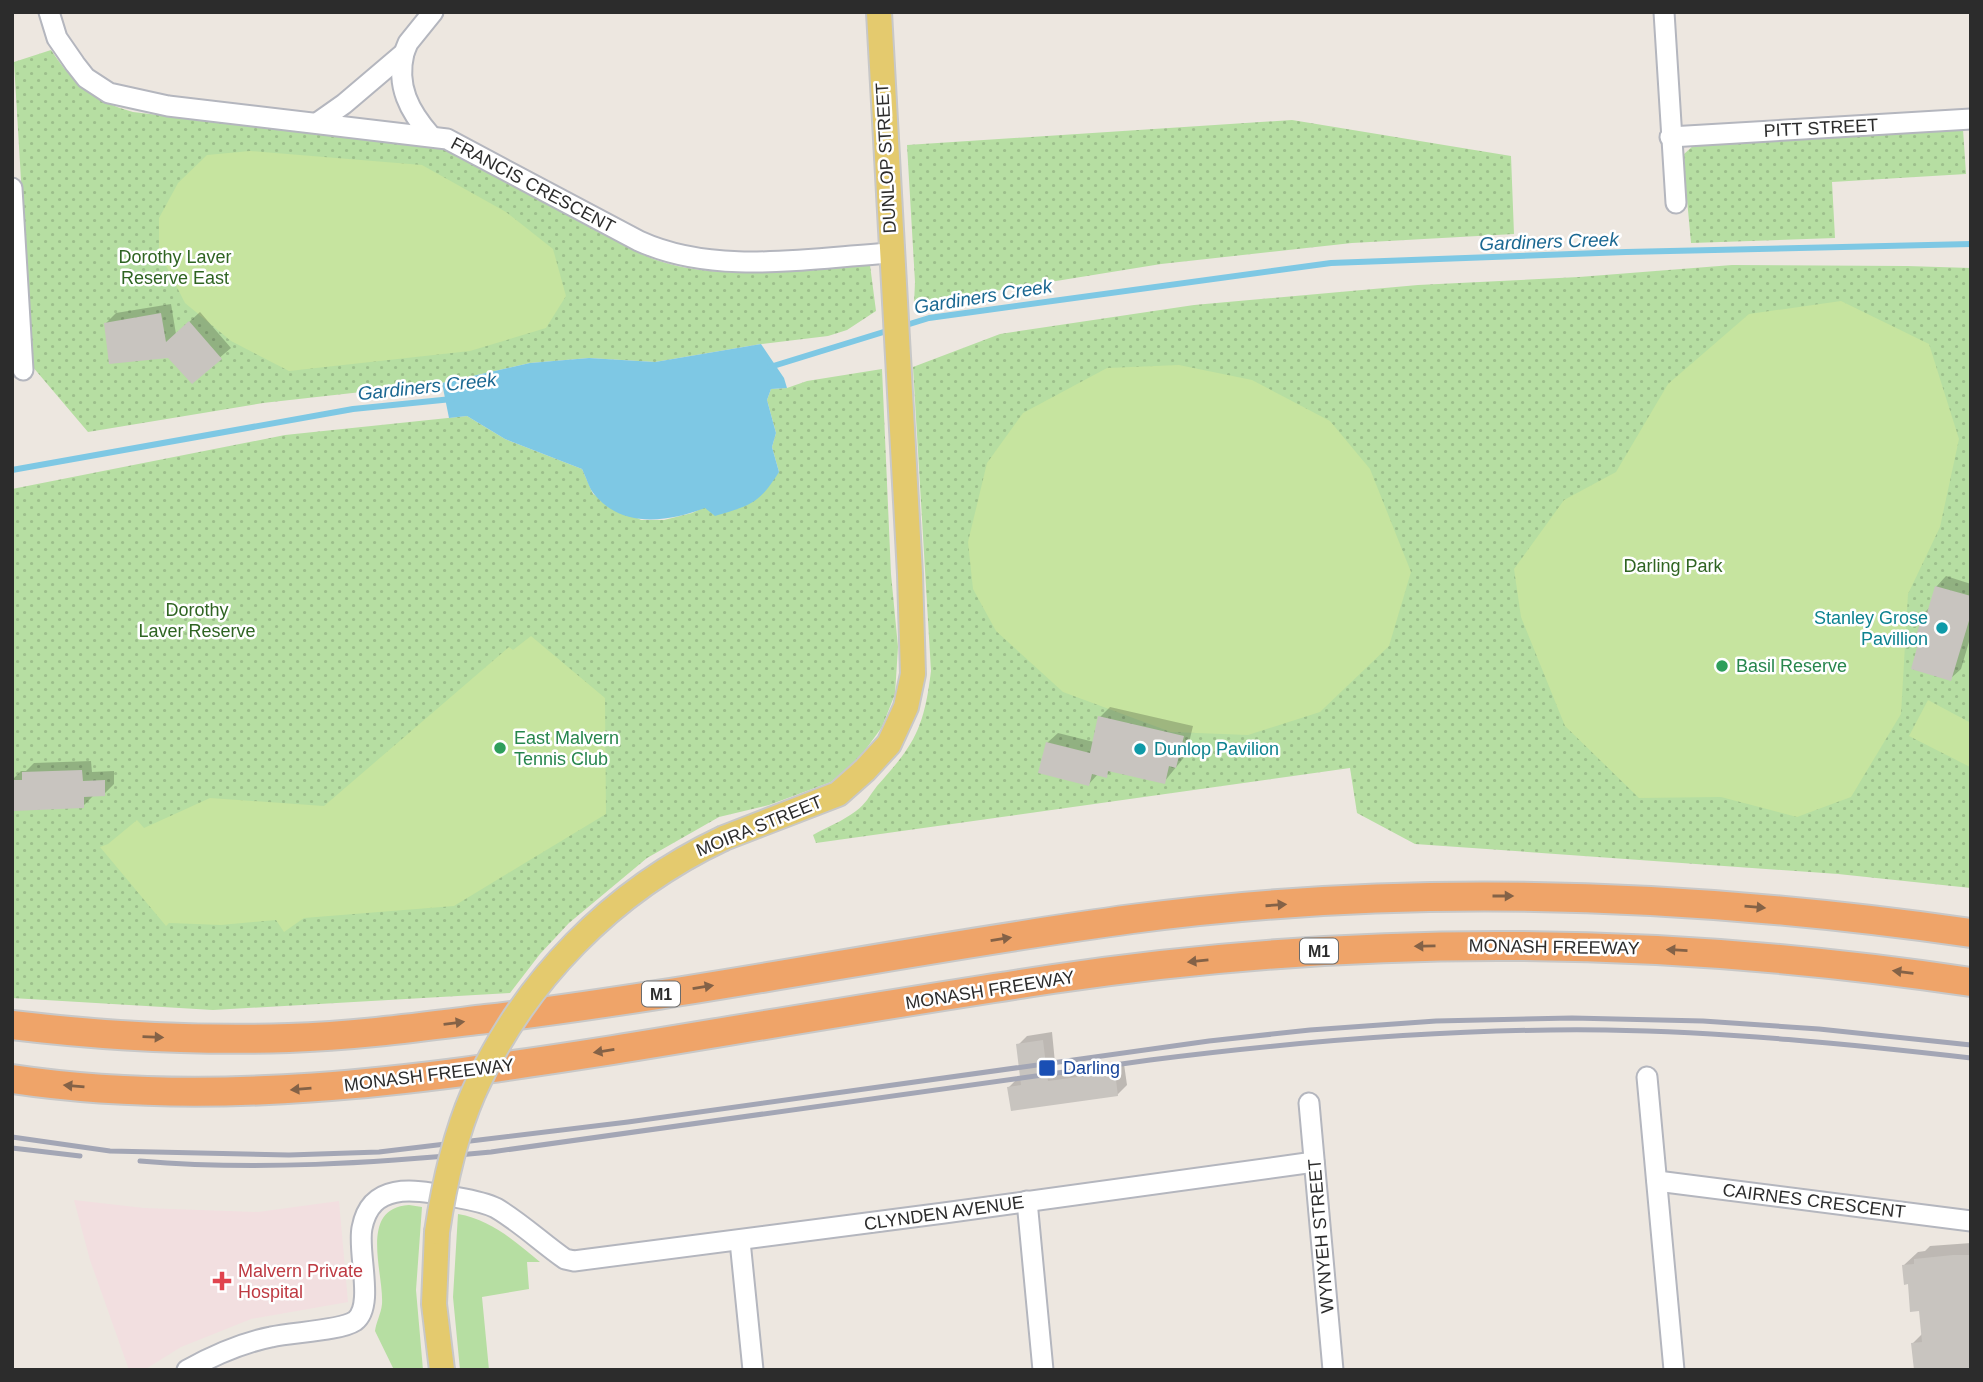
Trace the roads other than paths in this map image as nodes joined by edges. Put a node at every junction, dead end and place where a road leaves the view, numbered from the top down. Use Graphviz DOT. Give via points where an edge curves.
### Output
graph roads {
  1 [pos="49,12"];
  2 [pos="433,12"];
  3 [pos="878,12"];
  4 [pos="1664,12"];
  5 [pos="404,53"];
  6 [pos="1971,119"];
  7 [pos="317,123"];
  8 [pos="431,136"];
  9 [pos="1670,137"];
  10 [pos="12,188"];
  11 [pos="1676,203"];
  12 [pos="891,253"];
  13 [pos="894,305"];
  14 [pos="23,370"];
  15 [pos="1971,933"];
  16 [pos="1971,982"];
  17 [pos="12,1025"];
  18 [pos="1647,1077"];
  19 [pos="12,1079"];
  20 [pos="1309,1103"];
  21 [pos="1314,1162"];
  22 [pos="1657,1181"];
  23 [pos="1027,1201"];
  24 [pos="1971,1221"];
  25 [pos="740,1241"];
  26 [pos="187,1370"];
  27 [pos="442,1370"];
  28 [pos="754,1370"];
  29 [pos="1042,1370"];
  30 [pos="1333,1370"];
  31 [pos="1674,1370"];
  1 -- 7 [label="street, FRANCIS CRESCENT" via="70,58 86,78 109,93 168,107"];
  2 -- 5 [label="street"];
  3 -- 12 [label="main road, DUNLOP STREET"];
  4 -- 9 [label="street"];
  5 -- 7 [label="street"];
  5 -- 8 [label="street" via="400,68 404,96"];
  6 -- 9 [label="street, PITT STREET"];
  7 -- 8 [label="street, FRANCIS CRESCENT"];
  8 -- 12 [label="street, FRANCIS CRESCENT" via="461,145 639,241 672,254 730,261"];
  9 -- 11 [label="street"];
  10 -- 14 [label="street"];
  12 -- 13 [label="main road, DUNLOP STREET"];
  13 -- 27 [label="main road, MOIRA STREET, bridge" via="913,674 906,707 889,744 838,794 724,838 676,862 615,906 567,952 523,1005 472,1095 444,1186 435,1304"];
  17 -- 15 [label="highway, M1, one-way" via="183,1038 290,1038 386,1031 552,1011 1136,919 1389,898 1672,901"];
  16 -- 19 [label="highway, MONASH FREEWAY / M1, one-way" via="1811,960 1707,952 1587,946 1399,946 1144,967 393,1081 184,1092"];
  18 -- 22 [label="street"];
  20 -- 21 [label="street, WYNYEH STREET"];
  21 -- 23 [label="street, CLYNDEN AVENUE"];
  21 -- 30 [label="street, WYNYEH STREET"];
  22 -- 24 [label="street, CAIRNES CRESCENT"];
  22 -- 31 [label="street"];
  23 -- 25 [label="street, CLYNDEN AVENUE"];
  23 -- 29 [label="street"];
  25 -- 26 [label="street, CLYNDEN AVENUE" via="574,1261 489,1205 422,1191 397,1191 377,1200 363,1224 365,1302 356,1320 237,1346"];
  25 -- 28 [label="street"];
}
